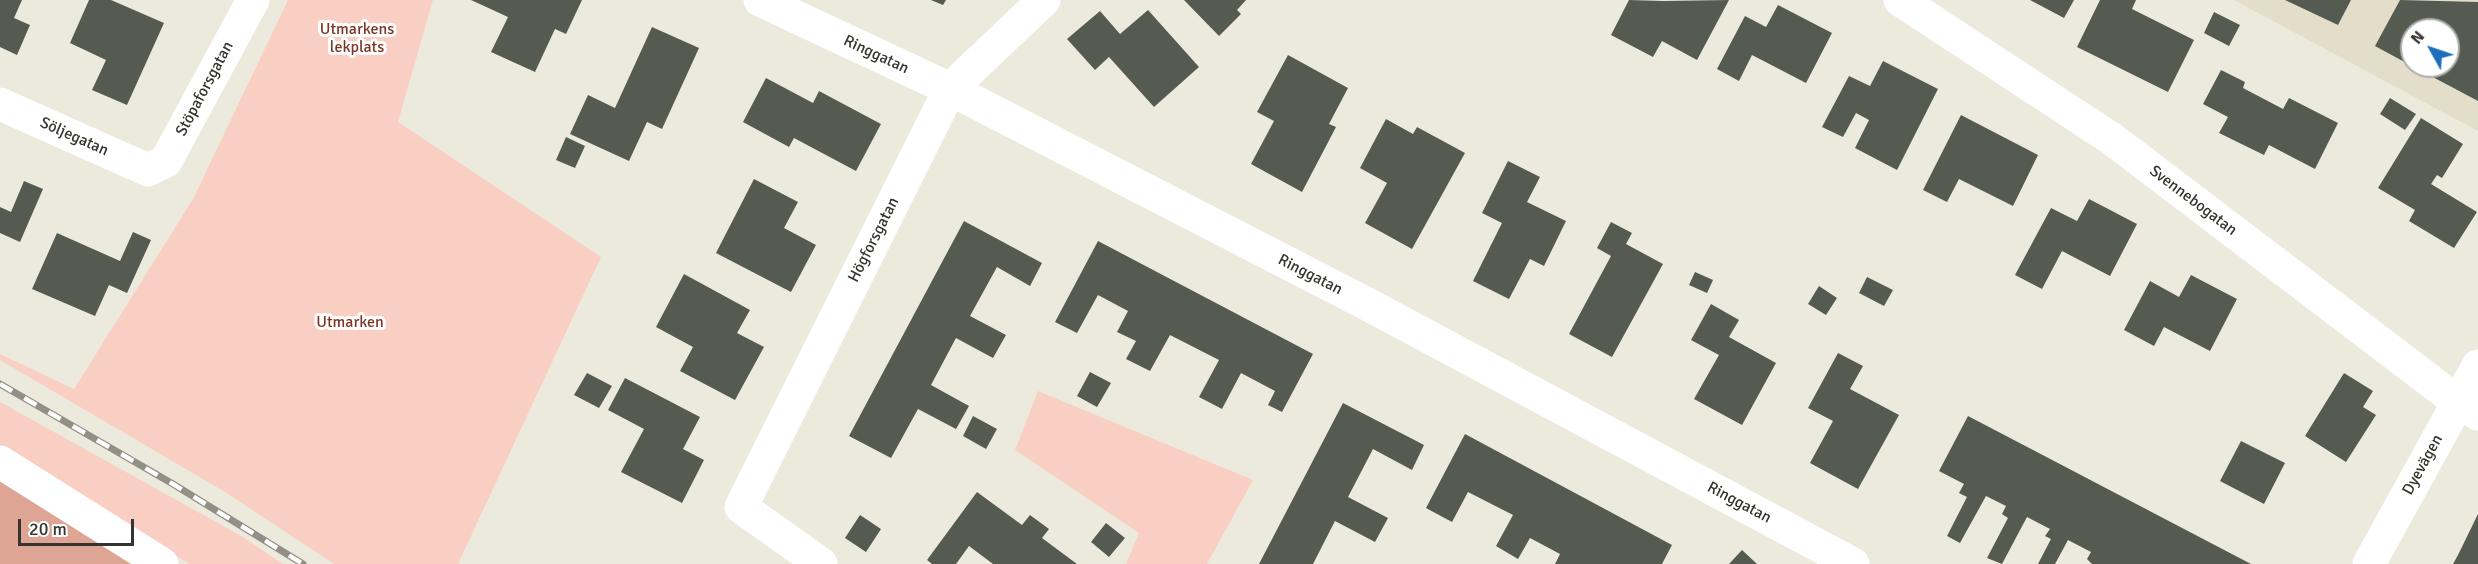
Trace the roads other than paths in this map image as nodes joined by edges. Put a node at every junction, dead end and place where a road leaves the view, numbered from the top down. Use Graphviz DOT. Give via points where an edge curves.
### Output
graph roads {
  1 [pos="253,0"];
  2 [pos="760,0"];
  3 [pos="1044,0"];
  4 [pos="1900,0"];
  5 [pos="950,90"];
  6 [pos="0,104"];
  7 [pos="148,170"];
  8 [pos="2478,366"];
  9 [pos="2468,408"];
  10 [pos="0,462"];
  11 [pos="162,564"];
  12 [pos="821,564"];
  13 [pos="1853,564"];
  14 [pos="2368,564"];
  1 -- 7 [label="street, Stöpaforsgatan" via="166,161"];
  2 -- 5 [label="street, Ringgatan"];
  3 -- 5 [label="street, Högforsgatan"];
  4 -- 9 [label="street, Svennebogatan" via="2112,139"];
  5 -- 12 [label="street, Högforsgatan" via="741,507"];
  5 -- 13 [label="street, Ringgatan" via="1369,305"];
  6 -- 7 [label="street, Söljegatan"];
  8 -- 9 [label="street, Dyevägen"];
  9 -- 14 [label="street, Dyevägen"];
  10 -- 11 [label="street"];
}
